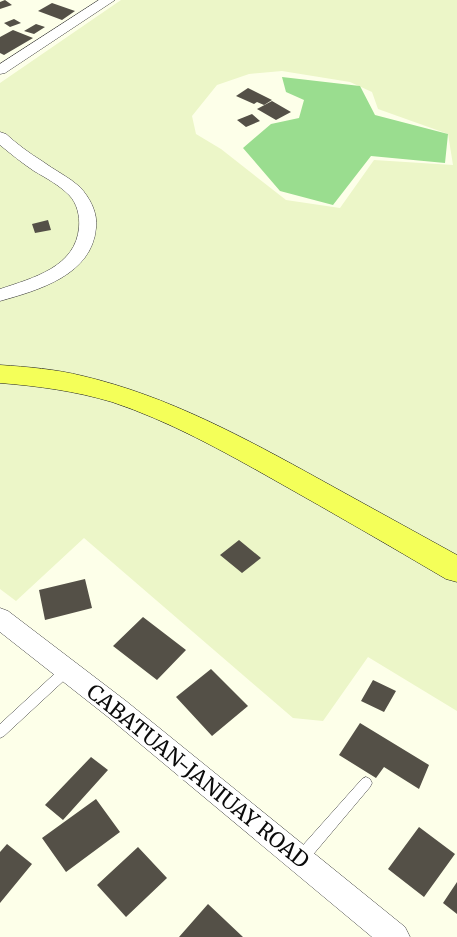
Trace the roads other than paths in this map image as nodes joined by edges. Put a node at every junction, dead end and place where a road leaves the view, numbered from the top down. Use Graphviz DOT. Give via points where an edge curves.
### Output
graph roads {
  1 [pos="108,0"];
  2 [pos="0,70"];
  3 [pos="0,137"];
  4 [pos="0,295"];
  5 [pos="0,374"];
  6 [pos="457,570"];
  7 [pos="0,618"];
  8 [pos="67,670"];
  9 [pos="0,732"];
  10 [pos="366,783"];
  11 [pos="300,859"];
  12 [pos="395,937"];
  1 -- 2 [label="street"];
  3 -- 4 [label="street" via="18,154 72,189 88,214 88,232 75,260 41,281"];
  5 -- 6 [label="main road" via="68,381 156,406 217,435"];
  7 -- 8 [label="street, CABATUAN-JANIUAY ROAD"];
  8 -- 9 [label="lane"];
  8 -- 11 [label="street, CABATUAN-JANIUAY ROAD"];
  10 -- 11 [label="lane"];
  11 -- 12 [label="street, CABATUAN-JANIUAY ROAD"];
}
